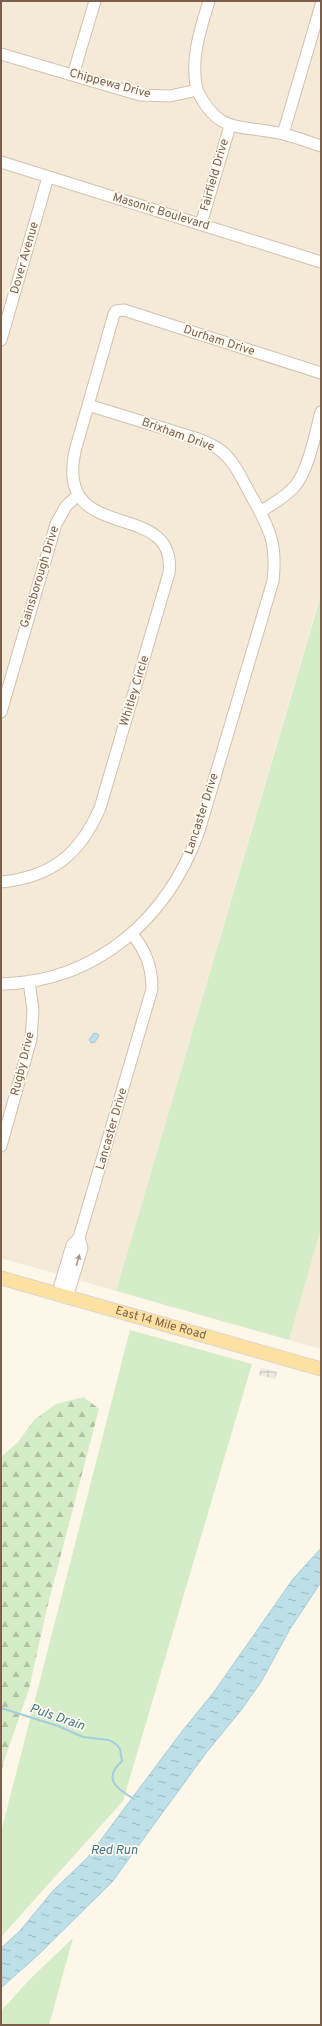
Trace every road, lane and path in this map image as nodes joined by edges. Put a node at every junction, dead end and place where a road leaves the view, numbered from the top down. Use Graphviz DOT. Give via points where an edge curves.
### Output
graph roads {
  1 [pos="95,1"];
  2 [pos="209,1"];
  3 [pos="321,5"];
  4 [pos="1,54"];
  5 [pos="73,75"];
  6 [pos="197,90"];
  7 [pos="230,126"];
  8 [pos="283,134"];
  9 [pos="321,146"];
  10 [pos="1,162"];
  11 [pos="48,176"];
  12 [pos="201,224"];
  13 [pos="321,262"];
  14 [pos="1,340"];
  15 [pos="321,373"];
  16 [pos="88,405"];
  17 [pos="321,412"];
  18 [pos="78,495"];
  19 [pos="260,512"];
  20 [pos="1,712"];
  21 [pos="1,882"];
  22 [pos="132,934"];
  23 [pos="29,981"];
  24 [pos="1,984"];
  25 [pos="1,1146"];
  26 [pos="1,1278"];
  27 [pos="62,1296"];
  28 [pos="321,1369"];
  1 -- 5 [label="street"];
  2 -- 6 [label="street" via="194,56 194,79"];
  3 -- 8 [label="street"];
  4 -- 5 [label="street, Chippewa Drive"];
  5 -- 6 [label="street, Chippewa Drive" via="147,96 176,96"];
  6 -- 7 [label="street" via="211,113"];
  7 -- 8 [label="street"];
  7 -- 12 [label="street, Fairfield Drive"];
  8 -- 9 [label="street"];
  10 -- 11 [label="street, Masonic Boulevard"];
  11 -- 12 [label="street, Masonic Boulevard"];
  11 -- 14 [label="street, Dover Avenue"];
  12 -- 13 [label="street, Masonic Boulevard"];
  15 -- 16 [label="street, Durham Drive" via="124,310 116,311"];
  16 -- 18 [label="street" via="72,463 74,485"];
  16 -- 19 [label="street, Brixham Drive" via="210,444 237,470"];
  17 -- 19 [label="street" via="307,460 296,485"];
  18 -- 20 [label="street, Gainsborough Drive" via="66,506 56,524"];
  18 -- 21 [label="street, Whitley Circle" via="95,511 153,533 168,551 169,573 94,823 77,849 53,866 39,874"];
  19 -- 22 [label="street, Lancaster Drive" via="274,547 273,581 199,831 191,854 170,891"];
  22 -- 23 [label="street" via="85,963 49,977"];
  22 -- 27 [label="street, Lancaster Drive" via="147,957 152,989 80,1238 82,1248"];
  23 -- 24 [label="street"];
  23 -- 25 [label="street, Rugby Drive" via="31,1039"];
  26 -- 27 [label="main road, East 14 Mile Road"];
  27 -- 28 [label="main road, East 14 Mile Road"];
}
